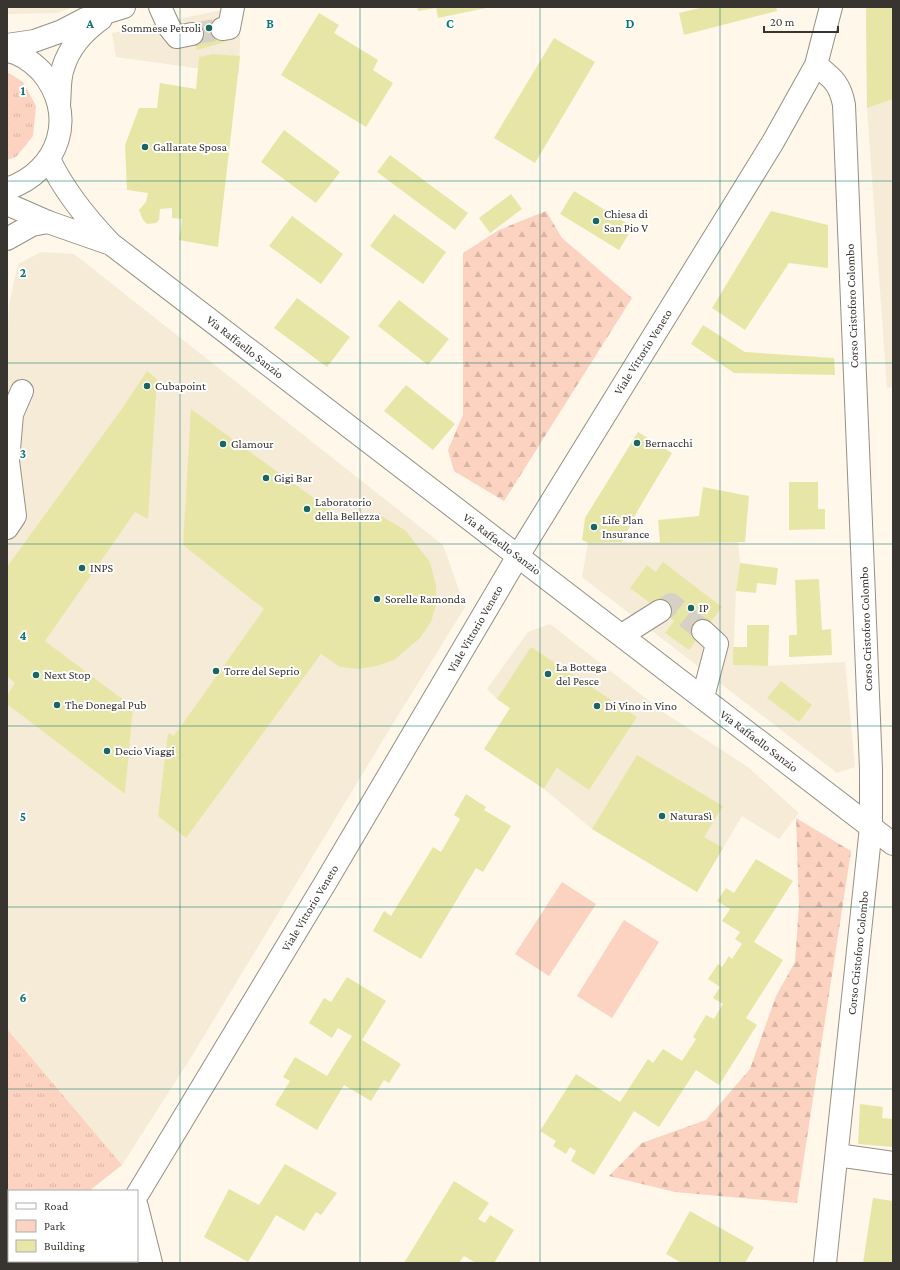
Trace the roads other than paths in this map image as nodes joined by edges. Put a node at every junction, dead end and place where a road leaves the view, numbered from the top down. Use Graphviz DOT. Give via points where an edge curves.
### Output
graph roads {
  1 [pos="160,7"];
  2 [pos="233,7"];
  3 [pos="831,7"];
  4 [pos="118,9"];
  5 [pos="78,13"];
  6 [pos="222,29"];
  7 [pos="192,34"];
  8 [pos="7,45"];
  9 [pos="7,51"];
  10 [pos="816,65"];
  11 [pos="59,105"];
  12 [pos="49,159"];
  13 [pos="7,189"];
  14 [pos="7,204"];
  15 [pos="48,222"];
  16 [pos="7,239"];
  17 [pos="111,244"];
  18 [pos="22,391"];
  19 [pos="7,528"];
  20 [pos="518,556"];
  21 [pos="660,611"];
  22 [pos="703,631"];
  23 [pos="622,636"];
  24 [pos="703,698"];
  25 [pos="871,827"];
  26 [pos="893,844"];
  27 [pos="837,1155"];
  28 [pos="893,1163"];
  29 [pos="138,1193"];
  30 [pos="138,1211"];
  31 [pos="151,1263"];
  32 [pos="825,1263"];
  1 -- 7 [label="main road" via="169,27 177,36"];
  2 -- 6 [label="main road" via="229,28"];
  3 -- 10 [label="main road"];
  4 -- 5 [label="main road"];
  4 -- 11 [label="main road" via="89,27 72,48 62,68"];
  5 -- 8 [label="main road" via="62,31 34,41"];
  9 -- 11 [label="main road" via="34,64 50,82"];
  10 -- 20 [label="main road, Viale Vittorio Veneto" via="773,142"];
  10 -- 25 [label="main road, Corso Cristoforo Colombo" via="835,80 842,91 844,105 871,769"];
  11 -- 12 [label="main road" via="61,124 57,142"];
  12 -- 13 [label="main road" via="37,174"];
  12 -- 17 [label="main road, Via Raffaello Sanzio" via="84,215"];
  14 -- 15 [label="main road, Via Raffaello Sanzio"];
  15 -- 16 [label="main road" via="32,225"];
  15 -- 17 [label="main road, Via Raffaello Sanzio"];
  17 -- 20 [label="main road, Via Raffaello Sanzio"];
  18 -- 19 [label="main road" via="12,414 8,461 15,516"];
  20 -- 23 [label="main road, Via Raffaello Sanzio"];
  20 -- 29 [label="main road, Viale Vittorio Veneto"];
  21 -- 23 [label="main road"];
  22 -- 24 [label="main road" via="717,644"];
  23 -- 24 [label="main road, Via Raffaello Sanzio"];
  24 -- 25 [label="main road, Via Raffaello Sanzio"];
  25 -- 26 [label="main road, Via Raffaello Sanzio"];
  25 -- 27 [label="main road, Corso Cristoforo Colombo"];
  27 -- 28 [label="main road"];
  27 -- 32 [label="main road, Corso Cristoforo Colombo"];
  30 -- 31 [label="main road"];
}
